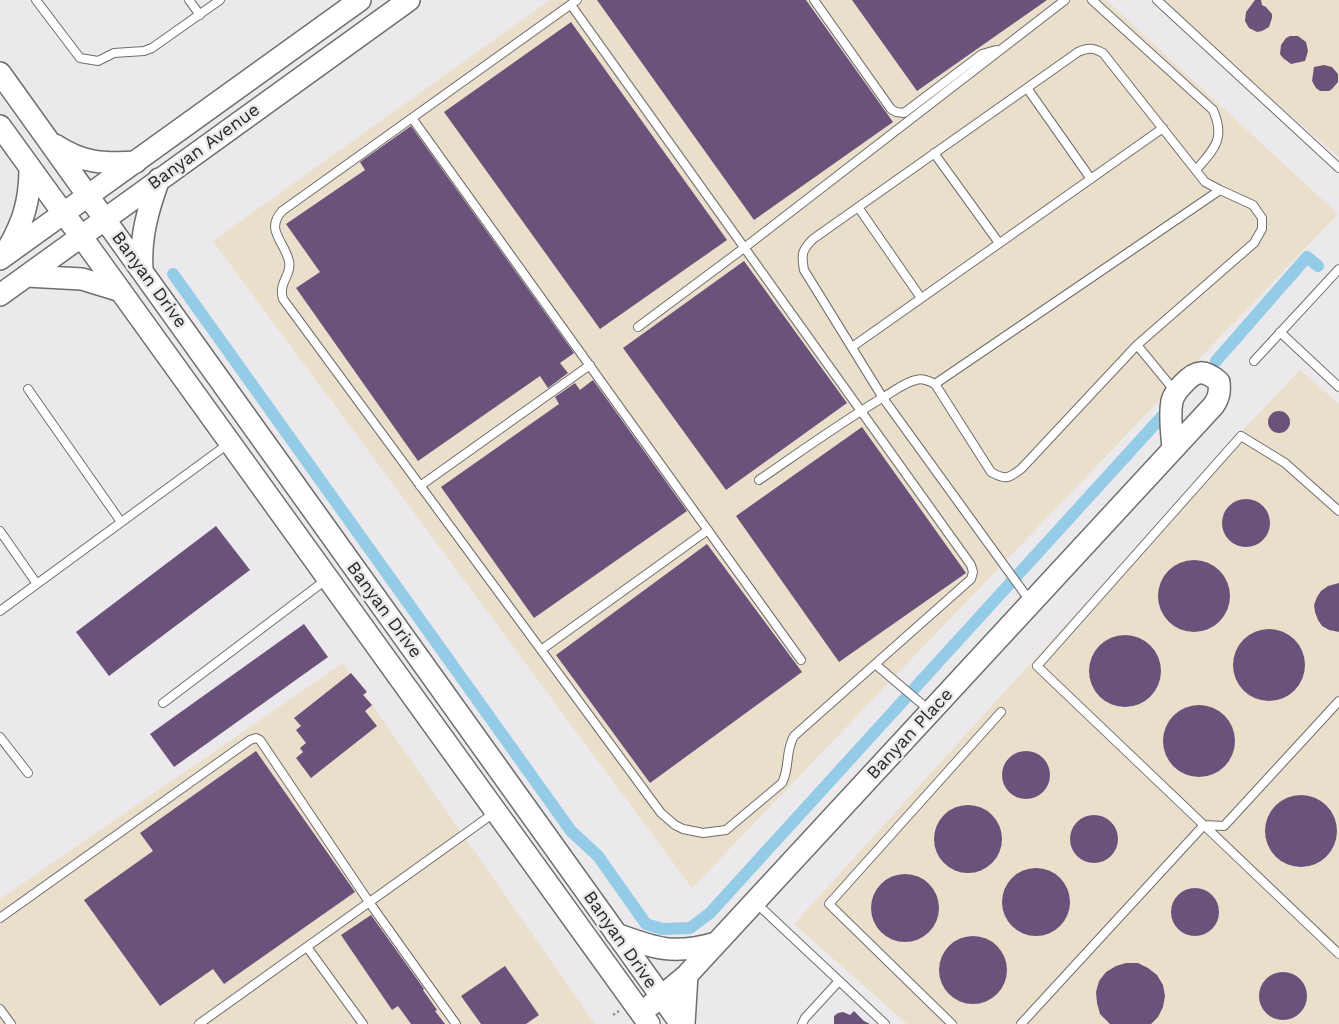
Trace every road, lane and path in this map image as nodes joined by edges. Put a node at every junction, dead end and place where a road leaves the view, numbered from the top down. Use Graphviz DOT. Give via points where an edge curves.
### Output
graph roads {
  1 [pos="36,0"];
  2 [pos="189,0"];
  3 [pos="220,0"];
  4 [pos="360,0"];
  5 [pos="409,0"];
  6 [pos="814,0"];
  7 [pos="1064,0"];
  8 [pos="1092,0"];
  9 [pos="1157,0"];
  10 [pos="574,2"];
  11 [pos="200,15"];
  12 [pos="1002,48"];
  13 [pos="0,74"];
  14 [pos="1026,88"];
  15 [pos="412,118"];
  16 [pos="0,126"];
  17 [pos="1163,128"];
  18 [pos="48,140"];
  19 [pos="934,153"];
  20 [pos="136,162"];
  21 [pos="30,168"];
  22 [pos="1339,168"];
  23 [pos="1196,170"];
  24 [pos="160,179"];
  25 [pos="1090,179"];
  26 [pos="1220,190"];
  27 [pos="88,196"];
  28 [pos="858,207"];
  29 [pos="63,213"];
  30 [pos="105,218"];
  31 [pos="81,236"];
  32 [pos="999,244"];
  33 [pos="744,248"];
  34 [pos="2,258"];
  35 [pos="1339,269"];
  36 [pos="142,270"];
  37 [pos="26,276"];
  38 [pos="121,291"];
  39 [pos="0,295"];
  40 [pos="922,298"];
  41 [pos="638,327"];
  42 [pos="1280,332"];
  43 [pos="1138,345"];
  44 [pos="852,348"];
  45 [pos="1254,361"];
  46 [pos="590,365"];
  47 [pos="935,384"];
  48 [pos="1339,387"];
  49 [pos="28,389"];
  50 [pos="1176,392"];
  51 [pos="883,398"];
  52 [pos="861,411"];
  53 [pos="230,442"];
  54 [pos="1173,449"];
  55 [pos="760,480"];
  56 [pos="420,486"];
  57 [pos="1339,511"];
  58 [pos="121,522"];
  59 [pos="708,530"];
  60 [pos="0,531"];
  61 [pos="328,578"];
  62 [pos="37,584"];
  63 [pos="1026,597"];
  64 [pos="0,611"];
  65 [pos="541,650"];
  66 [pos="801,660"];
  67 [pos="875,664"];
  68 [pos="1339,701"];
  69 [pos="163,703"];
  70 [pos="925,706"];
  71 [pos="1001,712"];
  72 [pos="0,738"];
  73 [pos="28,773"];
  74 [pos="496,812"];
  75 [pos="1204,825"];
  76 [pos="369,902"];
  77 [pos="754,902"];
  78 [pos="0,918"];
  79 [pos="616,934"];
  80 [pos="716,943"];
  81 [pos="307,947"];
  82 [pos="1339,954"];
  83 [pos="687,975"];
  84 [pos="839,981"];
  85 [pos="661,998"];
  86 [pos="0,1009"];
  87 [pos="645,1018"];
  88 [pos="11,1024"];
  89 [pos="199,1024"];
  90 [pos="363,1024"];
  91 [pos="456,1024"];
  92 [pos="682,1024"];
  93 [pos="802,1024"];
  94 [pos="884,1024"];
  95 [pos="952,1024"];
  96 [pos="1022,1024"];
  1 -- 11 [label="lane" via="80,58 98,62 114,53 152,48"];
  2 -- 11 [label="lane"];
  3 -- 11 [label="lane"];
  4 -- 20 [label="street, Banyan Avenue"];
  5 -- 24 [label="street, Banyan Avenue"];
  6 -- 12 [label="lane" via="896,112 904,113 982,54"];
  7 -- 12 [label="lane"];
  8 -- 23 [label="lane" via="1213,110 1219,134 1214,148"];
  9 -- 22 [label="lane"];
  10 -- 15 [label="lane"];
  10 -- 33 [label="lane"];
  12 -- 33 [label="lane"];
  13 -- 18 [label="street, Banyan Drive"];
  14 -- 17 [label="lane" via="1078,52 1085,48 1094,49 1103,53"];
  14 -- 19 [label="lane"];
  14 -- 25 [label="lane"];
  15 -- 46 [label="lane"];
  15 -- 56 [label="lane" via="282,211 275,218 274,227 289,263 281,291 283,299"];
  16 -- 21 [label="street, Banyan Drive"];
  17 -- 23 [label="lane"];
  17 -- 25 [label="lane"];
  18 -- 20 [label="street" via="86,160"];
  18 -- 27 [label="street, Banyan Drive"];
  19 -- 28 [label="lane"];
  19 -- 32 [label="lane"];
  20 -- 27 [label="street, Banyan Avenue"];
  21 -- 29 [label="street, Banyan Drive"];
  21 -- 34 [label="street" via="26,210"];
  23 -- 26 [label="lane" via="1205,182"];
  24 -- 30 [label="street, Banyan Avenue"];
  24 -- 36 [label="street" via="142,232"];
  25 -- 32 [label="lane"];
  26 -- 43 [label="lane" via="1252,206 1262,218 1262,229 1254,243"];
  26 -- 47 [label="lane"];
  27 -- 29 [label="street, Banyan Avenue"];
  27 -- 30 [label="street, Banyan Drive"];
  28 -- 40 [label="lane"];
  28 -- 44 [label="lane" via="813,239 804,248 802,257 804,270"];
  29 -- 31 [label="street, Banyan Drive"];
  29 -- 34 [label="street, Banyan Avenue"];
  30 -- 31 [label="street, Banyan Avenue"];
  30 -- 36 [label="street, Banyan Drive"];
  31 -- 37 [label="street, Banyan Avenue"];
  31 -- 38 [label="street, Banyan Drive"];
  32 -- 40 [label="lane"];
  33 -- 41 [label="lane"];
  33 -- 52 [label="lane"];
  35 -- 42 [label="lane"];
  36 -- 79 [label="street, Banyan Drive"];
  37 -- 38 [label="street" via="82,279"];
  37 -- 39 [label="street, Banyan Avenue"];
  38 -- 53 [label="street, Banyan Drive"];
  40 -- 44 [label="lane"];
  42 -- 45 [label="lane"];
  42 -- 48 [label="lane"];
  43 -- 47 [label="lane" via="1010,477 1001,478 991,472"];
  43 -- 50 [label="lane"];
  44 -- 51 [label="lane"];
  46 -- 56 [label="lane"];
  46 -- 59 [label="lane"];
  47 -- 51 [label="lane" via="918,379"];
  49 -- 58 [label="lane"];
  50 -- 54 [label="street" via="1172,401"];
  50 -- 54 [label="street, Banyan Place" via="1198,373 1205,373 1219,382 1219,396 1214,405"];
  51 -- 52 [label="lane"];
  51 -- 63 [label="lane"];
  52 -- 55 [label="lane"];
  52 -- 67 [label="lane" via="971,565 972,572 971,579"];
  53 -- 58 [label="lane"];
  53 -- 61 [label="street, Banyan Drive"];
  54 -- 63 [label="street, Banyan Place"];
  56 -- 65 [label="lane"];
  57 -- 75 [label="lane" via="1285,463 1241,436 1037,666"];
  58 -- 62 [label="lane"];
  59 -- 65 [label="lane"];
  59 -- 66 [label="lane"];
  60 -- 62 [label="lane"];
  61 -- 69 [label="lane"];
  61 -- 74 [label="street, Banyan Drive"];
  62 -- 64 [label="lane"];
  63 -- 70 [label="street, Banyan Place"];
  65 -- 67 [label="lane" via="661,813 675,825 703,833 726,830 782,783 787,774 789,744 794,736"];
  67 -- 70 [label="lane"];
  68 -- 75 [label="lane" via="1224,826"];
  70 -- 77 [label="street, Banyan Place"];
  71 -- 95 [label="lane" via="829,904"];
  72 -- 73 [label="lane"];
  74 -- 76 [label="lane"];
  74 -- 87 [label="street, Banyan Drive"];
  75 -- 82 [label="lane"];
  75 -- 96 [label="lane"];
  76 -- 78 [label="lane" via="256,738"];
  76 -- 81 [label="lane"];
  76 -- 91 [label="lane"];
  77 -- 80 [label="street, Banyan Place"];
  77 -- 84 [label="lane"];
  79 -- 80 [label="street" via="649,946 676,950"];
  79 -- 85 [label="street, Banyan Drive"];
  80 -- 83 [label="street, Banyan Place"];
  81 -- 89 [label="lane"];
  81 -- 90 [label="lane"];
  83 -- 85 [label="street, Banyan Place"];
  83 -- 92 [label="street"];
  84 -- 93 [label="lane"];
  84 -- 94 [label="lane"];
  85 -- 87 [label="street, Banyan Place"];
  85 -- 92 [label="street, Banyan Drive"];
  86 -- 88 [label="lane"];
}
